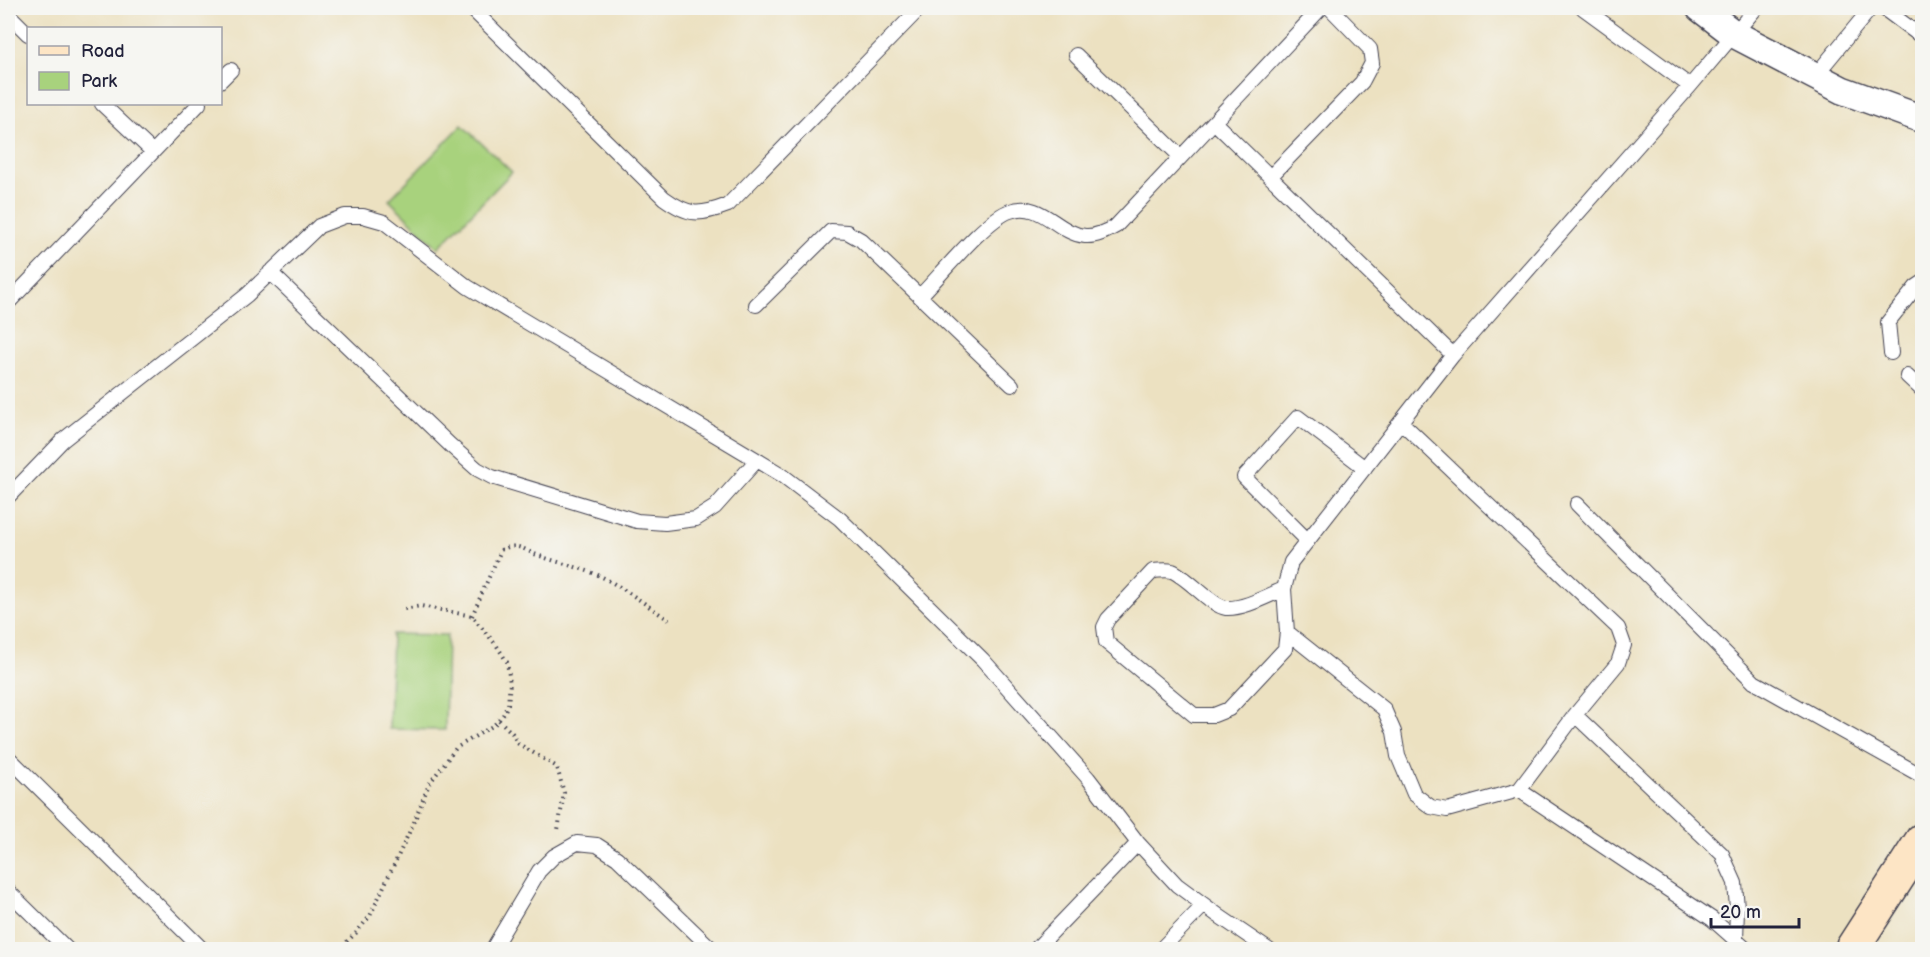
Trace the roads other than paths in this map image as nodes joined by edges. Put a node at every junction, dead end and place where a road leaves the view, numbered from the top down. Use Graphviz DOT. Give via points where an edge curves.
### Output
graph roads {
  1 [pos="471,8"];
  2 [pos="920,8"];
  3 [pos="1321,8"];
  4 [pos="1330,8"];
  5 [pos="1583,8"];
  6 [pos="1700,8"];
  7 [pos="1756,8"];
  8 [pos="1871,8"];
  9 [pos="1883,8"];
  10 [pos="8,14"];
  11 [pos="27,33"];
  12 [pos="1734,34"];
  13 [pos="1923,37"];
  14 [pos="1077,55"];
  15 [pos="231,70"];
  16 [pos="1815,76"];
  17 [pos="222,79"];
  18 [pos="1690,86"];
  19 [pos="103,105"];
  20 [pos="198,105"];
  21 [pos="1923,119"];
  22 [pos="1214,122"];
  23 [pos="153,152"];
  24 [pos="1181,157"];
  25 [pos="1271,176"];
  26 [pos="270,272"];
  27 [pos="1923,283"];
  28 [pos="920,296"];
  29 [pos="8,303"];
  30 [pos="756,305"];
  31 [pos="1891,353"];
  32 [pos="1453,355"];
  33 [pos="1907,376"];
  34 [pos="1012,385"];
  35 [pos="1923,390"];
  36 [pos="1401,422"];
  37 [pos="757,460"];
  38 [pos="1365,468"];
  39 [pos="8,497"];
  40 [pos="1577,504"];
  41 [pos="1308,541"];
  42 [pos="1284,589"];
  43 [pos="1287,632"];
  44 [pos="1575,715"];
  45 [pos="8,757"];
  46 [pos="1923,776"];
  47 [pos="1519,790"];
  48 [pos="1923,840"];
  49 [pos="1138,843"];
  50 [pos="8,891"];
  51 [pos="1204,905"];
  52 [pos="1741,945"];
  53 [pos="68,950"];
  54 [pos="203,950"];
  55 [pos="492,950"];
  56 [pos="713,950"];
  57 [pos="1035,950"];
  58 [pos="1160,950"];
  59 [pos="1269,950"];
  60 [pos="1851,950"];
  1 -- 2 [label="lane" via="664,198 680,210 697,214 728,205"];
  3 -- 22 [label="lane"];
  4 -- 25 [label="lane" via="1370,49 1372,63 1362,82"];
  5 -- 18 [label="lane"];
  6 -- 12 [label="street"];
  7 -- 12 [label="lane"];
  8 -- 16 [label="lane"];
  9 -- 13 [label="lane"];
  10 -- 11 [label="lane"];
  12 -- 16 [label="street"];
  12 -- 18 [label="lane"];
  14 -- 24 [label="lane"];
  15 -- 17 [label="lane"];
  16 -- 21 [label="street" via="1842,90"];
  18 -- 32 [label="lane"];
  19 -- 23 [label="lane"];
  20 -- 23 [label="lane"];
  22 -- 24 [label="lane"];
  22 -- 25 [label="lane"];
  23 -- 29 [label="lane"];
  24 -- 28 [label="lane" via="1116,226 1102,233 1086,236 1024,207 1008,212 992,221"];
  25 -- 32 [label="lane"];
  26 -- 37 [label="lane" via="319,226 345,216 384,222 468,287"];
  26 -- 37 [label="lane" via="450,445 492,477 637,521 665,523 696,519 715,507"];
  26 -- 39 [label="lane" via="203,331 63,440"];
  27 -- 31 [label="lane" via="1888,322"];
  28 -- 30 [label="lane" via="861,240 847,232 831,231"];
  28 -- 34 [label="lane"];
  32 -- 36 [label="lane"];
  33 -- 35 [label="lane"];
  36 -- 38 [label="lane"];
  36 -- 44 [label="lane" via="1618,628 1624,645 1618,663"];
  37 -- 49 [label="lane" via="840,519 983,660 1088,777"];
  38 -- 41 [label="lane"];
  38 -- 41 [label="lane" via="1298,417 1244,477"];
  40 -- 46 [label="lane" via="1754,682"];
  41 -- 42 [label="lane" via="1291,562"];
  42 -- 43 [label="lane"];
  42 -- 43 [label="lane" via="1227,608 1217,606 1170,570 1153,571 1104,627 1106,642 1194,715 1214,715 1229,709 1285,649"];
  43 -- 47 [label="lane" via="1384,710 1414,794 1431,807 1447,810"];
  44 -- 47 [label="lane"];
  44 -- 52 [label="lane" via="1722,854 1735,883"];
  45 -- 54 [label="lane"];
  47 -- 52 [label="lane" via="1713,919"];
  48 -- 60 [label="main road"];
  49 -- 51 [label="lane" via="1177,885"];
  49 -- 57 [label="lane"];
  50 -- 53 [label="lane"];
  51 -- 58 [label="lane"];
  51 -- 59 [label="lane"];
  55 -- 56 [label="lane" via="539,871 577,843 597,845 617,858"];
}
